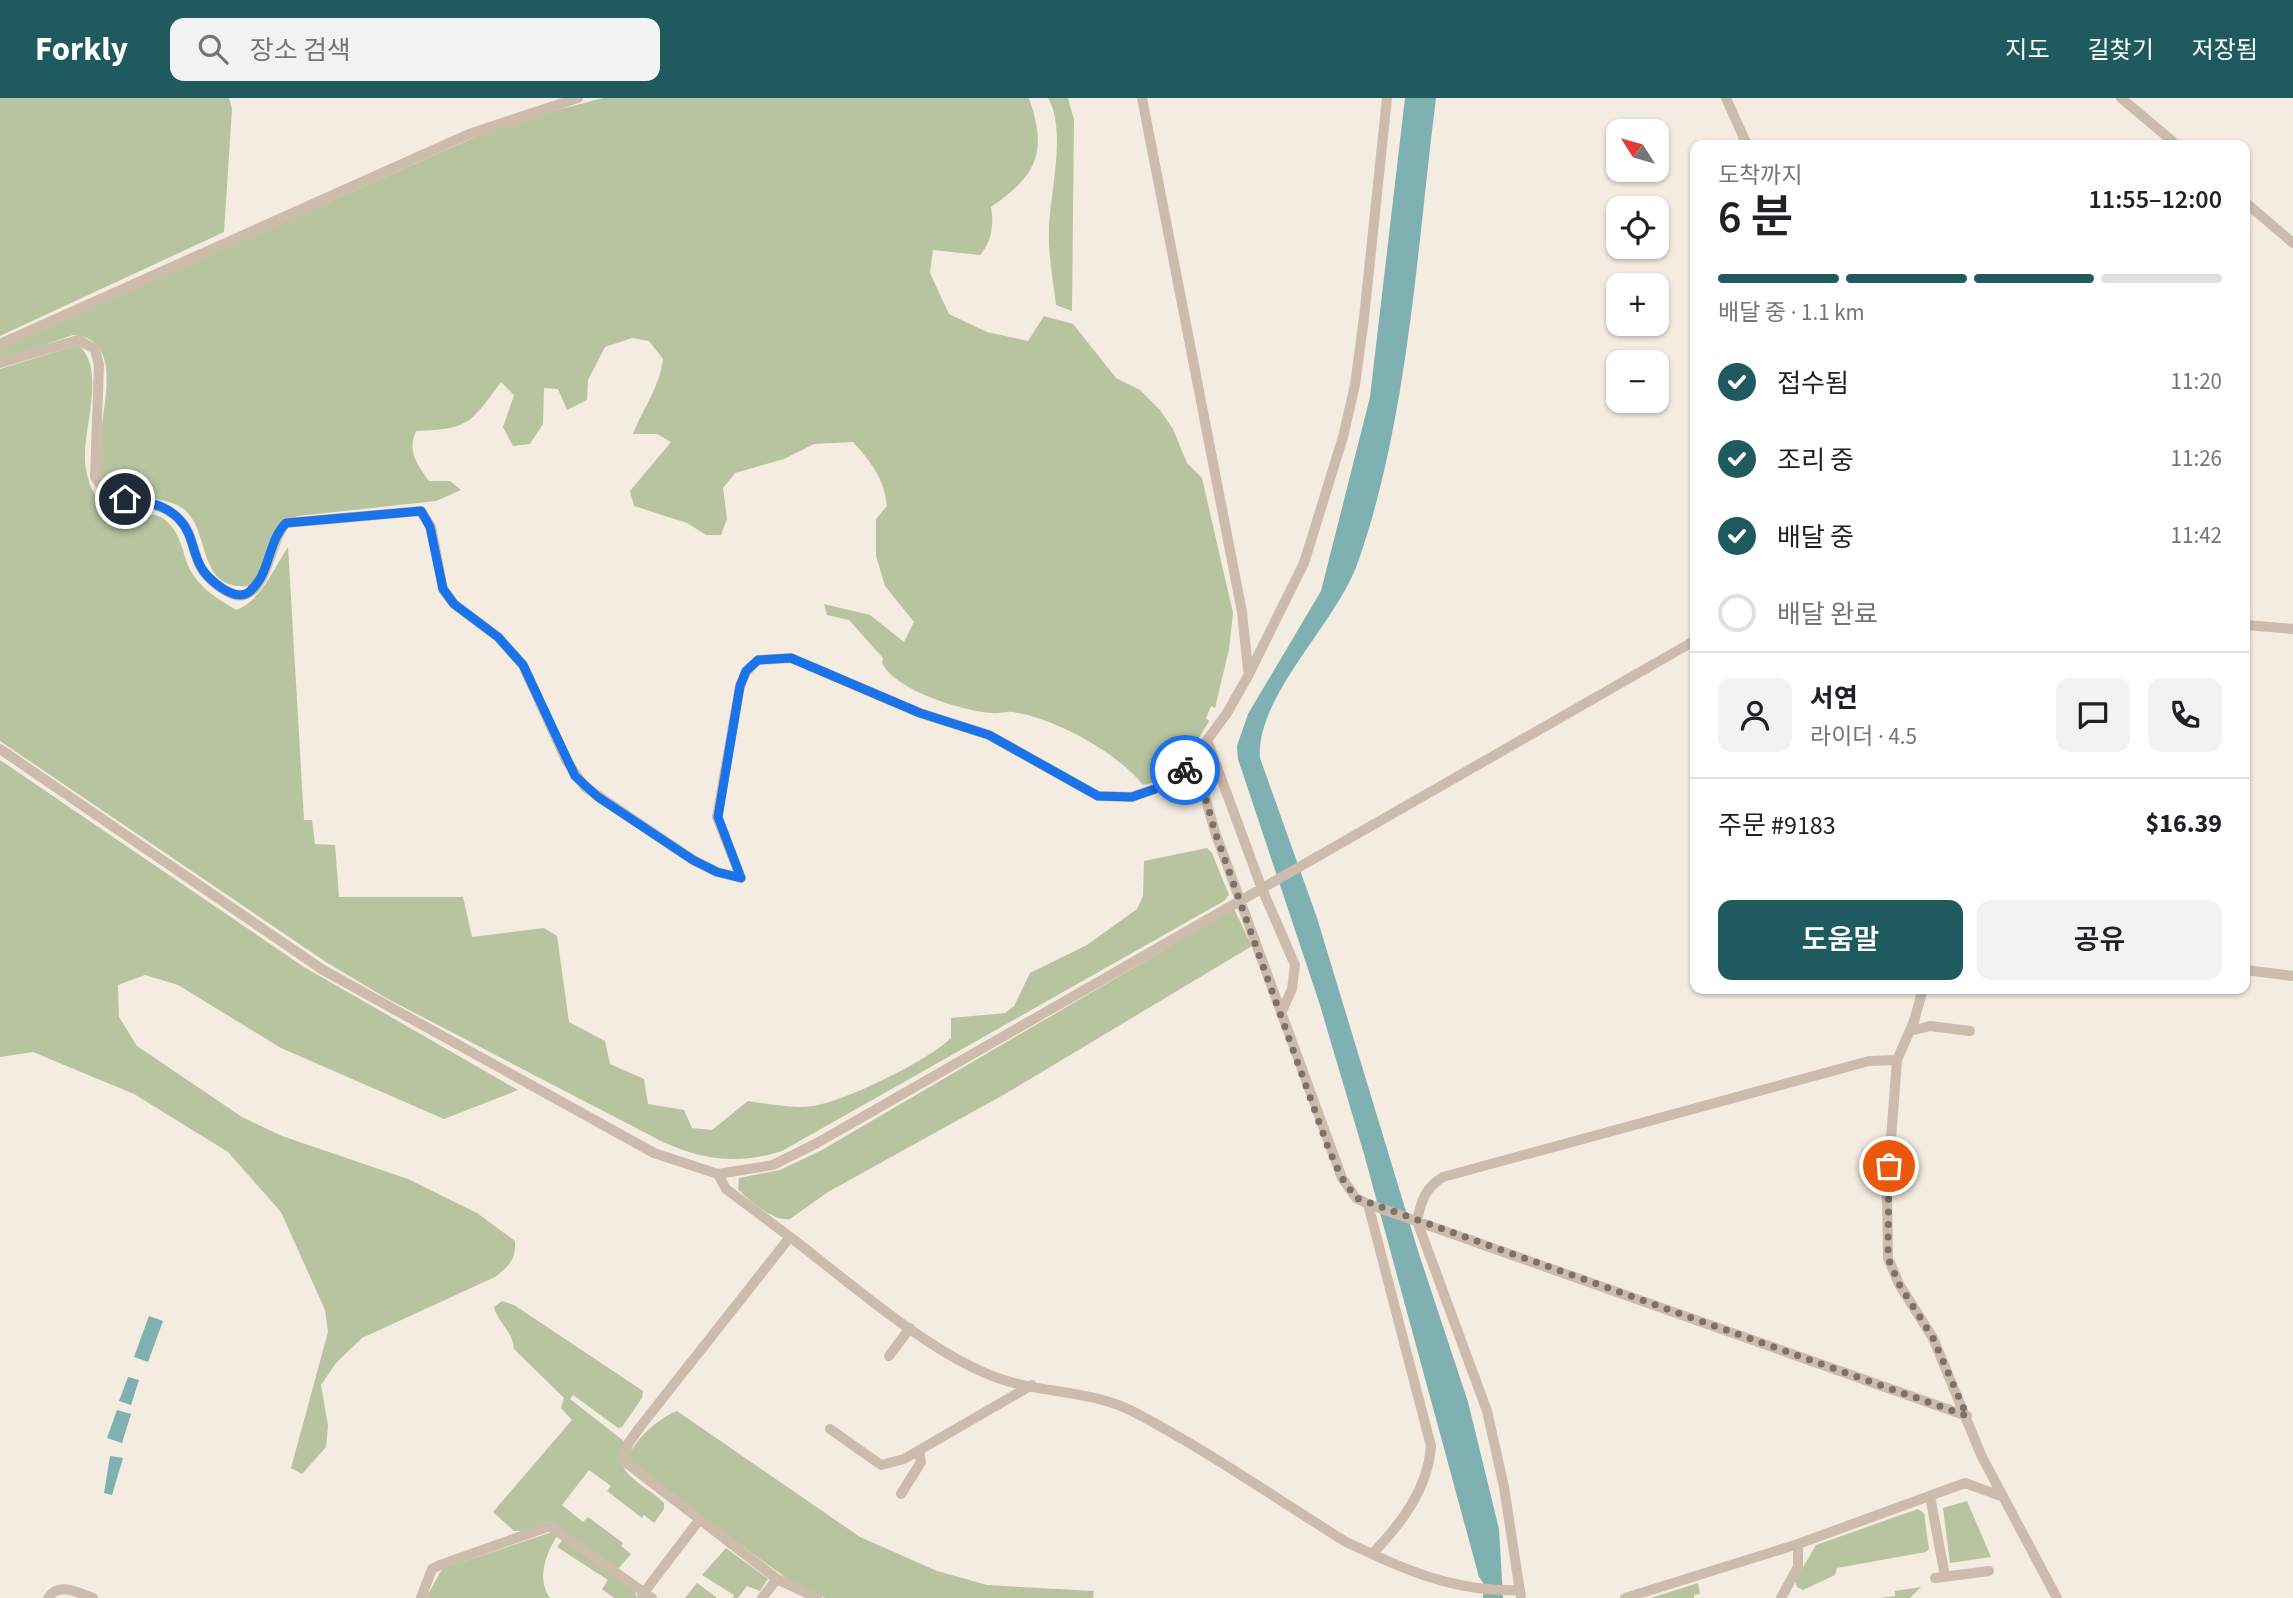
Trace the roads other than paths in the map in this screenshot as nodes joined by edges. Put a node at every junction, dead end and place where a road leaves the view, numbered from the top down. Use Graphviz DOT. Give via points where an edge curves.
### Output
graph roads {
  1 [pos="578,98"];
  2 [pos="1142,98"];
  3 [pos="1387,98"];
  4 [pos="1726,98"];
  5 [pos="2121,98"];
  6 [pos="1745,140"];
  7 [pos="2171,140"];
  8 [pos="2250,206"];
  9 [pos="2293,243"];
  10 [pos="0,344"];
  11 [pos="0,363"];
  12 [pos="2250,625"];
  13 [pos="2293,629"];
  14 [pos="1690,643"];
  15 [pos="1248,676"];
  16 [pos="1207,740"];
  17 [pos="0,749"];
  18 [pos="1196,764"];
  19 [pos="1262,889"];
  20 [pos="1242,900"];
  21 [pos="2250,971"];
  22 [pos="2293,976"];
  23 [pos="1921,994"];
  24 [pos="1281,1013"];
  25 [pos="1910,1031"];
  26 [pos="1970,1031"];
  27 [pos="1897,1060"];
  28 [pos="718,1174"];
  29 [pos="1373,1206"];
  30 [pos="1413,1220"];
  31 [pos="790,1237"];
  32 [pos="909,1328"];
  33 [pos="889,1356"];
  34 [pos="1032,1385"];
  35 [pos="1967,1416"];
  36 [pos="830,1429"];
  37 [pos="919,1451"];
  38 [pos="901,1494"];
  39 [pos="1930,1496"];
  40 [pos="2001,1496"];
  41 [pos="700,1519"];
  42 [pos="1798,1544"];
  43 [pos="1372,1554"];
  44 [pos="1989,1571"];
  45 [pos="777,1579"];
  46 [pos="1521,1594"];
  47 [pos="646,1596"];
  48 [pos="48,1598"];
  49 [pos="93,1598"];
  50 [pos="421,1598"];
  51 [pos="762,1598"];
  52 [pos="817,1598"];
  53 [pos="1625,1598"];
  54 [pos="1781,1598"];
  55 [pos="2057,1598"];
  1 -- 10 [label="street" via="469,134"];
  2 -- 15 [label="street" via="1242,612"];
  3 -- 15 [label="street" via="1364,318 1343,438 1304,563"];
  4 -- 6 [label="street"];
  5 -- 7 [label="street"];
  8 -- 9 [label="street"];
  11 -- 18 [label="street" via="78,340 95,349 99,365 95,477 100,487 111,496 146,502 179,519 204,572 239,596 259,581 275,538 286,523 421,511 430,527 443,589 523,665 575,776 598,797 717,872 741,878 718,817 740,686 746,671 758,660 791,658 920,713 989,735 1098,796 1132,797"];
  12 -- 13 [label="street"];
  14 -- 19 [label="street"];
  15 -- 16 [label="street"];
  16 -- 18 [label="street"];
  16 -- 19 [label="street"];
  17 -- 28 [label="street" via="323,970 654,1153"];
  18 -- 20 [label="street" via="1215,832"];
  19 -- 20 [label="street"];
  19 -- 24 [label="street" via="1295,965 1292,989"];
  20 -- 24 [label="street"];
  20 -- 28 [label="street" via="817,1143 773,1165"];
  21 -- 22 [label="street"];
  23 -- 25 [label="street"];
  24 -- 29 [label="street" via="1342,1178 1356,1198"];
  25 -- 26 [label="street" via="1930,1026"];
  25 -- 27 [label="street"];
  27 -- 30 [label="street" via="1870,1061 1443,1177 1421,1199"];
  27 -- 35 [label="street" via="1887,1191 1888,1258 1933,1338"];
  28 -- 31 [label="street" via="726,1189"];
  29 -- 30 [label="street"];
  29 -- 43 [label="street" via="1431,1446 1424,1480 1407,1512"];
  30 -- 35 [label="street"];
  30 -- 46 [label="street" via="1487,1411"];
  31 -- 32 [label="street"];
  31 -- 41 [label="street" via="624,1452 624,1461 631,1468"];
  32 -- 33 [label="street"];
  32 -- 34 [label="street" via="970,1366"];
  34 -- 37 [label="street"];
  34 -- 43 [label="street" via="1076,1392 1132,1411"];
  35 -- 40 [label="street"];
  36 -- 37 [label="street" via="881,1465"];
  37 -- 38 [label="street" via="921,1462"];
  39 -- 40 [label="street" via="1965,1483"];
  39 -- 42 [label="street"];
  39 -- 44 [label="street" via="1940,1577"];
  40 -- 55 [label="street"];
  41 -- 45 [label="street"];
  41 -- 47 [label="street"];
  42 -- 53 [label="street"];
  42 -- 54 [label="street" via="1798,1567"];
  43 -- 46 [label="street" via="1429,1579"];
  45 -- 51 [label="street"];
  45 -- 52 [label="street"];
  47 -- 50 [label="street" via="550,1526 432,1569"];
  48 -- 49 [label="street" via="61,1588"];
}
